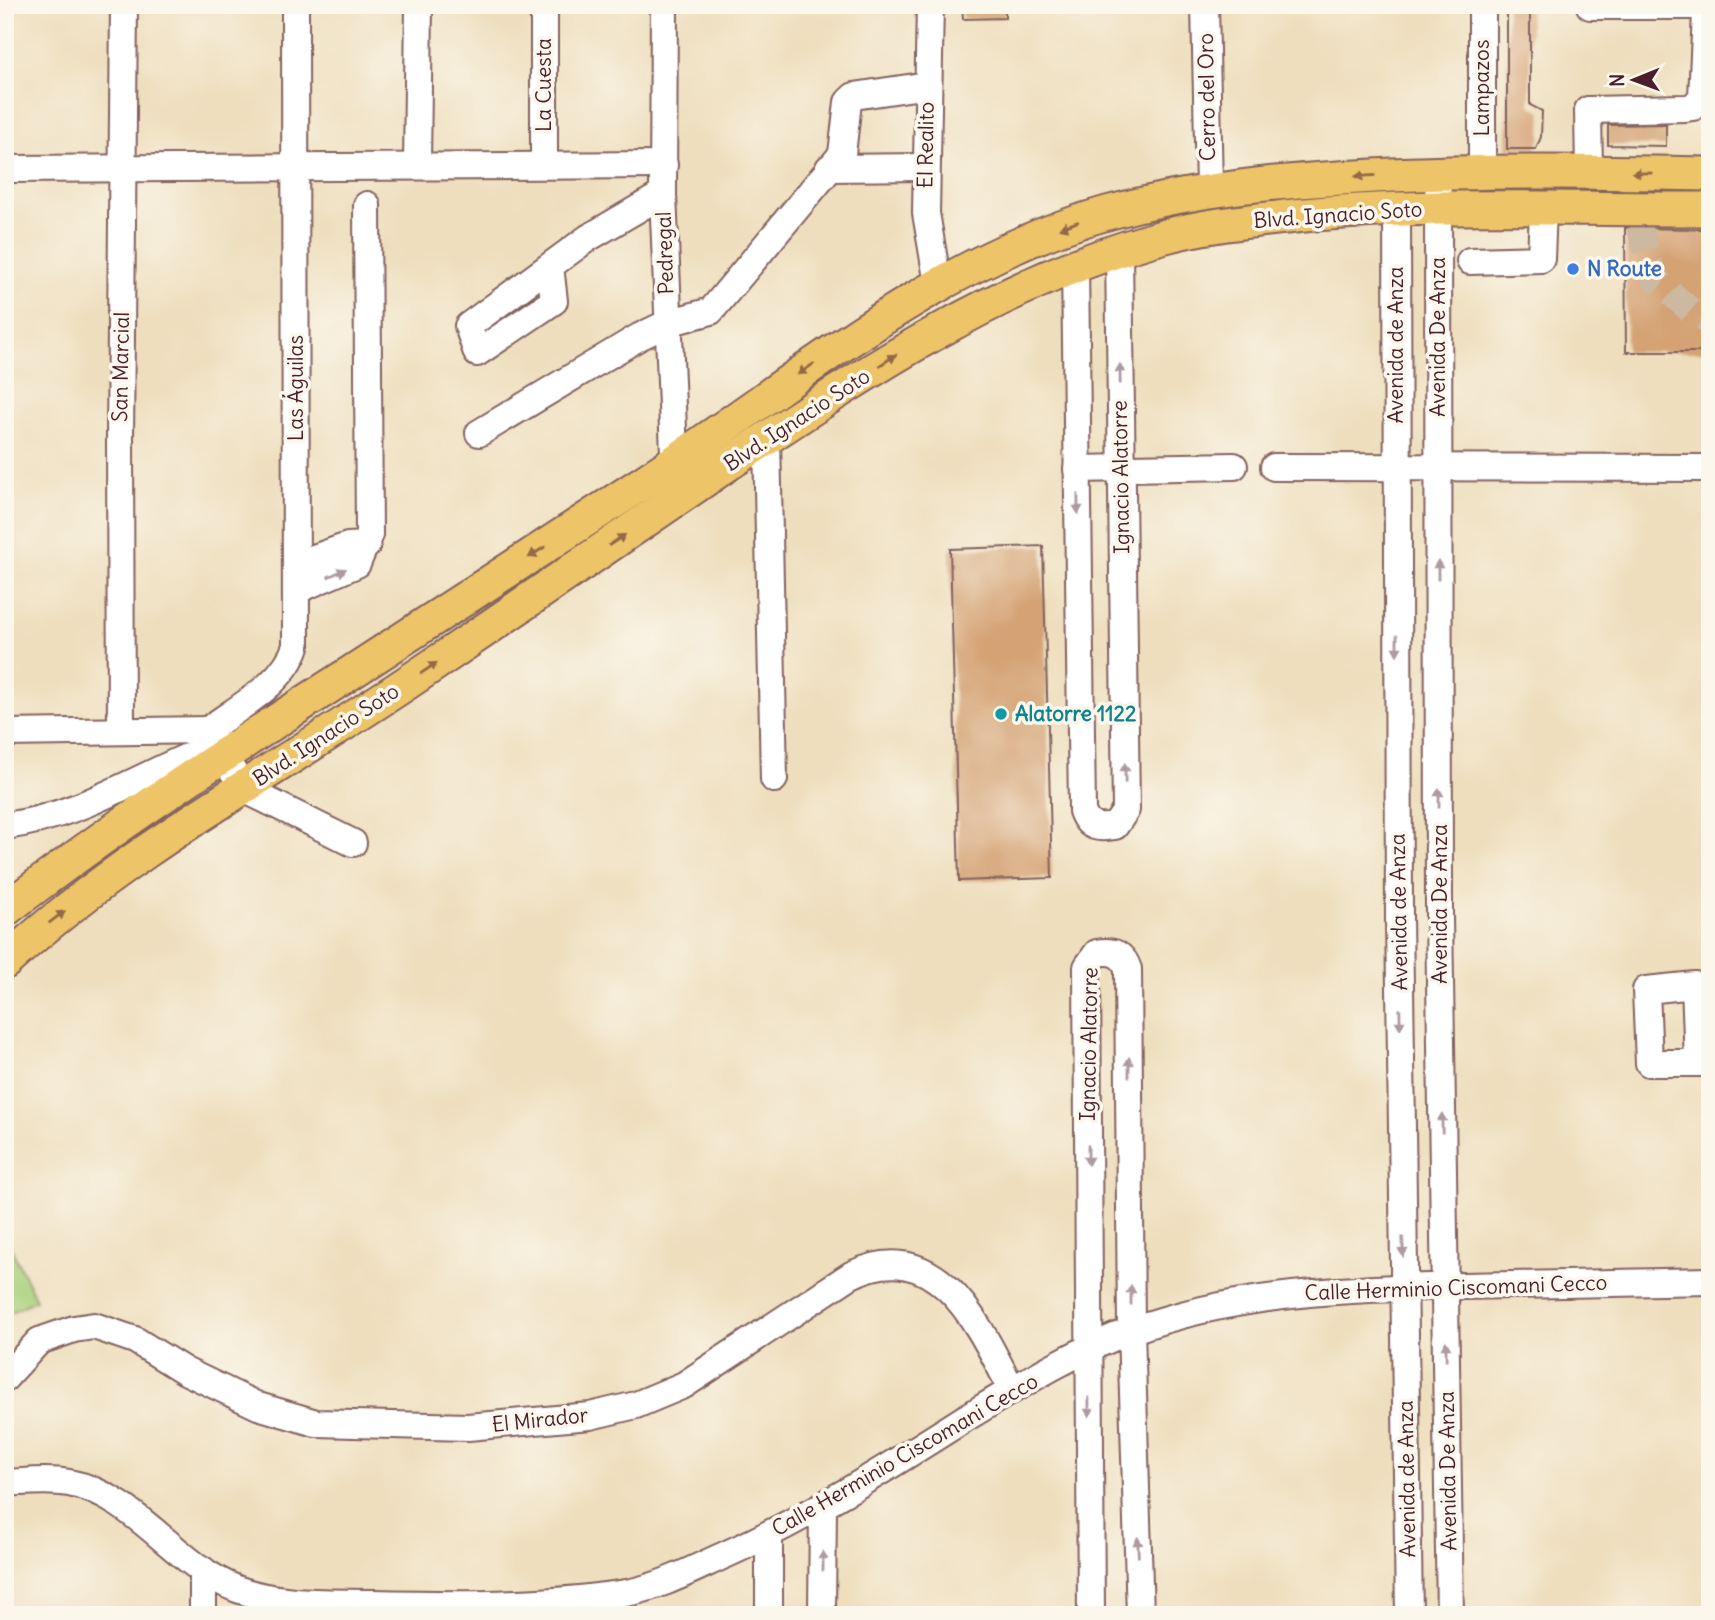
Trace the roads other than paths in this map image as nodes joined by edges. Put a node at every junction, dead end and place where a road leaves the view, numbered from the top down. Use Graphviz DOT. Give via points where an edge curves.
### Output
graph roads {
  1 [pos="124,5"];
  2 [pos="295,5"];
  3 [pos="419,5"];
  4 [pos="544,5"];
  5 [pos="664,5"];
  6 [pos="930,5"];
  7 [pos="1205,5"];
  8 [pos="1482,5"];
  9 [pos="1592,5"];
  10 [pos="928,85"];
  11 [pos="544,164"];
  12 [pos="416,165"];
  13 [pos="664,165"];
  14 [pos="296,166"];
  15 [pos="925,167"];
  16 [pos="124,168"];
  17 [pos="5,169"];
  18 [pos="829,169"];
  19 [pos="1482,171"];
  20 [pos="1589,172"];
  21 [pos="1710,174"];
  22 [pos="1209,188"];
  23 [pos="663,194"];
  24 [pos="1439,201"];
  25 [pos="367,205"];
  26 [pos="1543,208"];
  27 [pos="1396,209"];
  28 [pos="1710,209"];
  29 [pos="1119,250"];
  30 [pos="1470,261"];
  31 [pos="1075,265"];
  32 [pos="550,266"];
  33 [pos="938,284"];
  34 [pos="668,323"];
  35 [pos="1395,346"];
  36 [pos="1436,346"];
  37 [pos="479,433"];
  38 [pos="767,438"];
  39 [pos="675,462"];
  40 [pos="1234,466"];
  41 [pos="1274,467"];
  42 [pos="1121,468"];
  43 [pos="1396,468"];
  44 [pos="1710,468"];
  45 [pos="1077,469"];
  46 [pos="1438,469"];
  47 [pos="676,500"];
  48 [pos="367,545"];
  49 [pos="297,564"];
  50 [pos="1123,571"];
  51 [pos="1079,573"];
  52 [pos="297,590"];
  53 [pos="121,729"];
  54 [pos="5,733"];
  55 [pos="215,744"];
  56 [pos="775,779"];
  57 [pos="244,789"];
  58 [pos="5,826"];
  59 [pos="353,843"];
  60 [pos="5,910"];
  61 [pos="1439,917"];
  62 [pos="1399,918"];
  63 [pos="5,962"];
  64 [pos="1710,1281"];
  65 [pos="1445,1287"];
  66 [pos="1404,1288"];
  67 [pos="1131,1330"];
  68 [pos="1088,1350"];
  69 [pos="5,1378"];
  70 [pos="1012,1390"];
  71 [pos="5,1483"];
  72 [pos="823,1507"];
  73 [pos="769,1535"];
  74 [pos="203,1570"];
  75 [pos="203,1615"];
  76 [pos="769,1615"];
  77 [pos="822,1615"];
  78 [pos="1091,1615"];
  79 [pos="1140,1615"];
  80 [pos="1409,1615"];
  81 [pos="1450,1615"];
  1 -- 16 [label="street, San Marcial"];
  2 -- 14 [label="street, Las Águilas"];
  3 -- 12 [label="street"];
  4 -- 11 [label="street, La Cuesta"];
  5 -- 13 [label="street, Pedregal"];
  6 -- 10 [label="street, El Realito"];
  7 -- 22 [label="street, Cerro del Oro"];
  8 -- 19 [label="street, Lampazos"];
  9 -- 20 [label="street" via="1698,6 1706,13 1698,103 1686,108 1588,110"];
  10 -- 15 [label="street, El Realito"];
  10 -- 18 [label="street" via="854,96 848,102 842,154"];
  11 -- 12 [label="street"];
  11 -- 13 [label="street"];
  12 -- 14 [label="street"];
  13 -- 23 [label="street, Pedregal"];
  14 -- 16 [label="street"];
  14 -- 49 [label="street, Las Águilas"];
  15 -- 18 [label="street"];
  15 -- 33 [label="street, El Realito" via="926,212"];
  16 -- 17 [label="street"];
  16 -- 53 [label="street, San Marcial"];
  18 -- 34 [label="street" via="711,311"];
  19 -- 20 [label="main road, Blvd. Ignacio Soto"];
  19 -- 22 [label="main road, Blvd. Ignacio Soto, one-way"];
  19 -- 24 [label="main road" via="1478,192"];
  21 -- 20 [label="main road, Blvd. Ignacio Soto, one-way"];
  22 -- 31 [label="main road" via="1204,200 1193,207 1101,234 1077,255"];
  22 -- 33 [label="main road, Blvd. Ignacio Soto, one-way" via="1072,224"];
  23 -- 32 [label="street"];
  23 -- 34 [label="street, Pedregal"];
  24 -- 26 [label="main road, Blvd. Ignacio Soto"];
  24 -- 27 [label="main road, Blvd. Ignacio Soto"];
  24 -- 36 [label="street, Avenida De Anza"];
  25 -- 48 [label="street"];
  26 -- 28 [label="main road, Blvd. Ignacio Soto" via="1637,217"];
  26 -- 30 [label="street" via="1541,259"];
  27 -- 29 [label="main road, Blvd. Ignacio Soto" via="1203,228"];
  27 -- 35 [label="street, Avenida de Anza"];
  29 -- 31 [label="main road, Blvd. Ignacio Soto"];
  42 -- 29 [label="street, Ignacio Alatorre, one-way"];
  38 -- 31 [label="main road, Blvd. Ignacio Soto, one-way" via="985,303"];
  31 -- 45 [label="street, Ignacio Alatorre"];
  33 -- 39 [label="main road, Blvd. Ignacio Soto, one-way" via="801,371"];
  34 -- 37 [label="street"];
  34 -- 39 [label="street, Pedregal"];
  35 -- 36 [label="street"];
  35 -- 43 [label="street, Avenida de Anza"];
  36 -- 46 [label="street, Avenida De Anza"];
  38 -- 47 [label="main road, Blvd. Ignacio Soto"];
  38 -- 56 [label="street"];
  39 -- 47 [label="street, Pedregal"];
  39 -- 55 [label="main road, Blvd. Ignacio Soto, one-way"];
  40 -- 42 [label="street"];
  41 -- 43 [label="street"];
  42 -- 45 [label="street"];
  42 -- 50 [label="street, Ignacio Alatorre"];
  43 -- 46 [label="street"];
  43 -- 62 [label="street, Avenida de Anza, one-way"];
  44 -- 46 [label="street"];
  45 -- 51 [label="street, Ignacio Alatorre, one-way"];
  61 -- 46 [label="street, Avenida De Anza, one-way"];
  57 -- 47 [label="main road, Blvd. Ignacio Soto, one-way"];
  48 -- 49 [label="street" via="348,546"];
  52 -- 48 [label="street, one-way" via="357,564"];
  49 -- 52 [label="street, Las Águilas"];
  50 -- 51 [label="street"];
  51 -- 50 [label="street, Ignacio Alatorre, one-way" via="1082,811 1093,827 1103,828 1115,826 1126,810"];
  52 -- 55 [label="street, Las Águilas" via="296,646 291,663"];
  53 -- 54 [label="street"];
  53 -- 55 [label="street"];
  55 -- 57 [label="street"];
  55 -- 58 [label="street, Las Águilas" via="75,810"];
  55 -- 60 [label="main road, Blvd. Ignacio Soto" via="135,812"];
  57 -- 59 [label="street"];
  63 -- 57 [label="main road, Blvd. Ignacio Soto, one-way" via="99,886"];
  61 -- 62 [label="street"];
  65 -- 61 [label="street, Avenida De Anza, one-way"];
  62 -- 66 [label="street, Avenida de Anza, one-way"];
  64 -- 65 [label="street, Calle Herminio Ciscomani Cecco"];
  65 -- 66 [label="street, Calle Herminio Ciscomani Cecco"];
  81 -- 65 [label="street, Avenida De Anza, one-way"];
  66 -- 67 [label="street, Calle Herminio Ciscomani Cecco" via="1274,1295"];
  66 -- 80 [label="street, Avenida de Anza"];
  67 -- 68 [label="street, Calle Herminio Ciscomani Cecco"];
  67 -- 68 [label="street, Ignacio Alatorre, one-way" via="1128,969 1118,954 1106,951 1090,959 1087,967"];
  79 -- 67 [label="street, Ignacio Alatorre, one-way"];
  68 -- 70 [label="street, Calle Herminio Ciscomani Cecco"];
  68 -- 78 [label="street, Ignacio Alatorre, one-way"];
  69 -- 70 [label="street, El Mirador" via="39,1341 94,1326 135,1340 185,1371 258,1406 316,1423 468,1427 590,1416 636,1405 684,1385 851,1275 890,1265 929,1275 952,1291 974,1318"];
  70 -- 72 [label="street, Calle Herminio Ciscomani Cecco"];
  71 -- 74 [label="street, Calle Herminio Ciscomani Cecco" via="72,1483 93,1491 118,1504"];
  72 -- 73 [label="street, Calle Herminio Ciscomani Cecco"];
  77 -- 72 [label="street, one-way"];
  73 -- 74 [label="street, Calle Herminio Ciscomani Cecco" via="631,1592 478,1604 273,1599 234,1588"];
  73 -- 76 [label="street"];
  74 -- 75 [label="street"];
}
